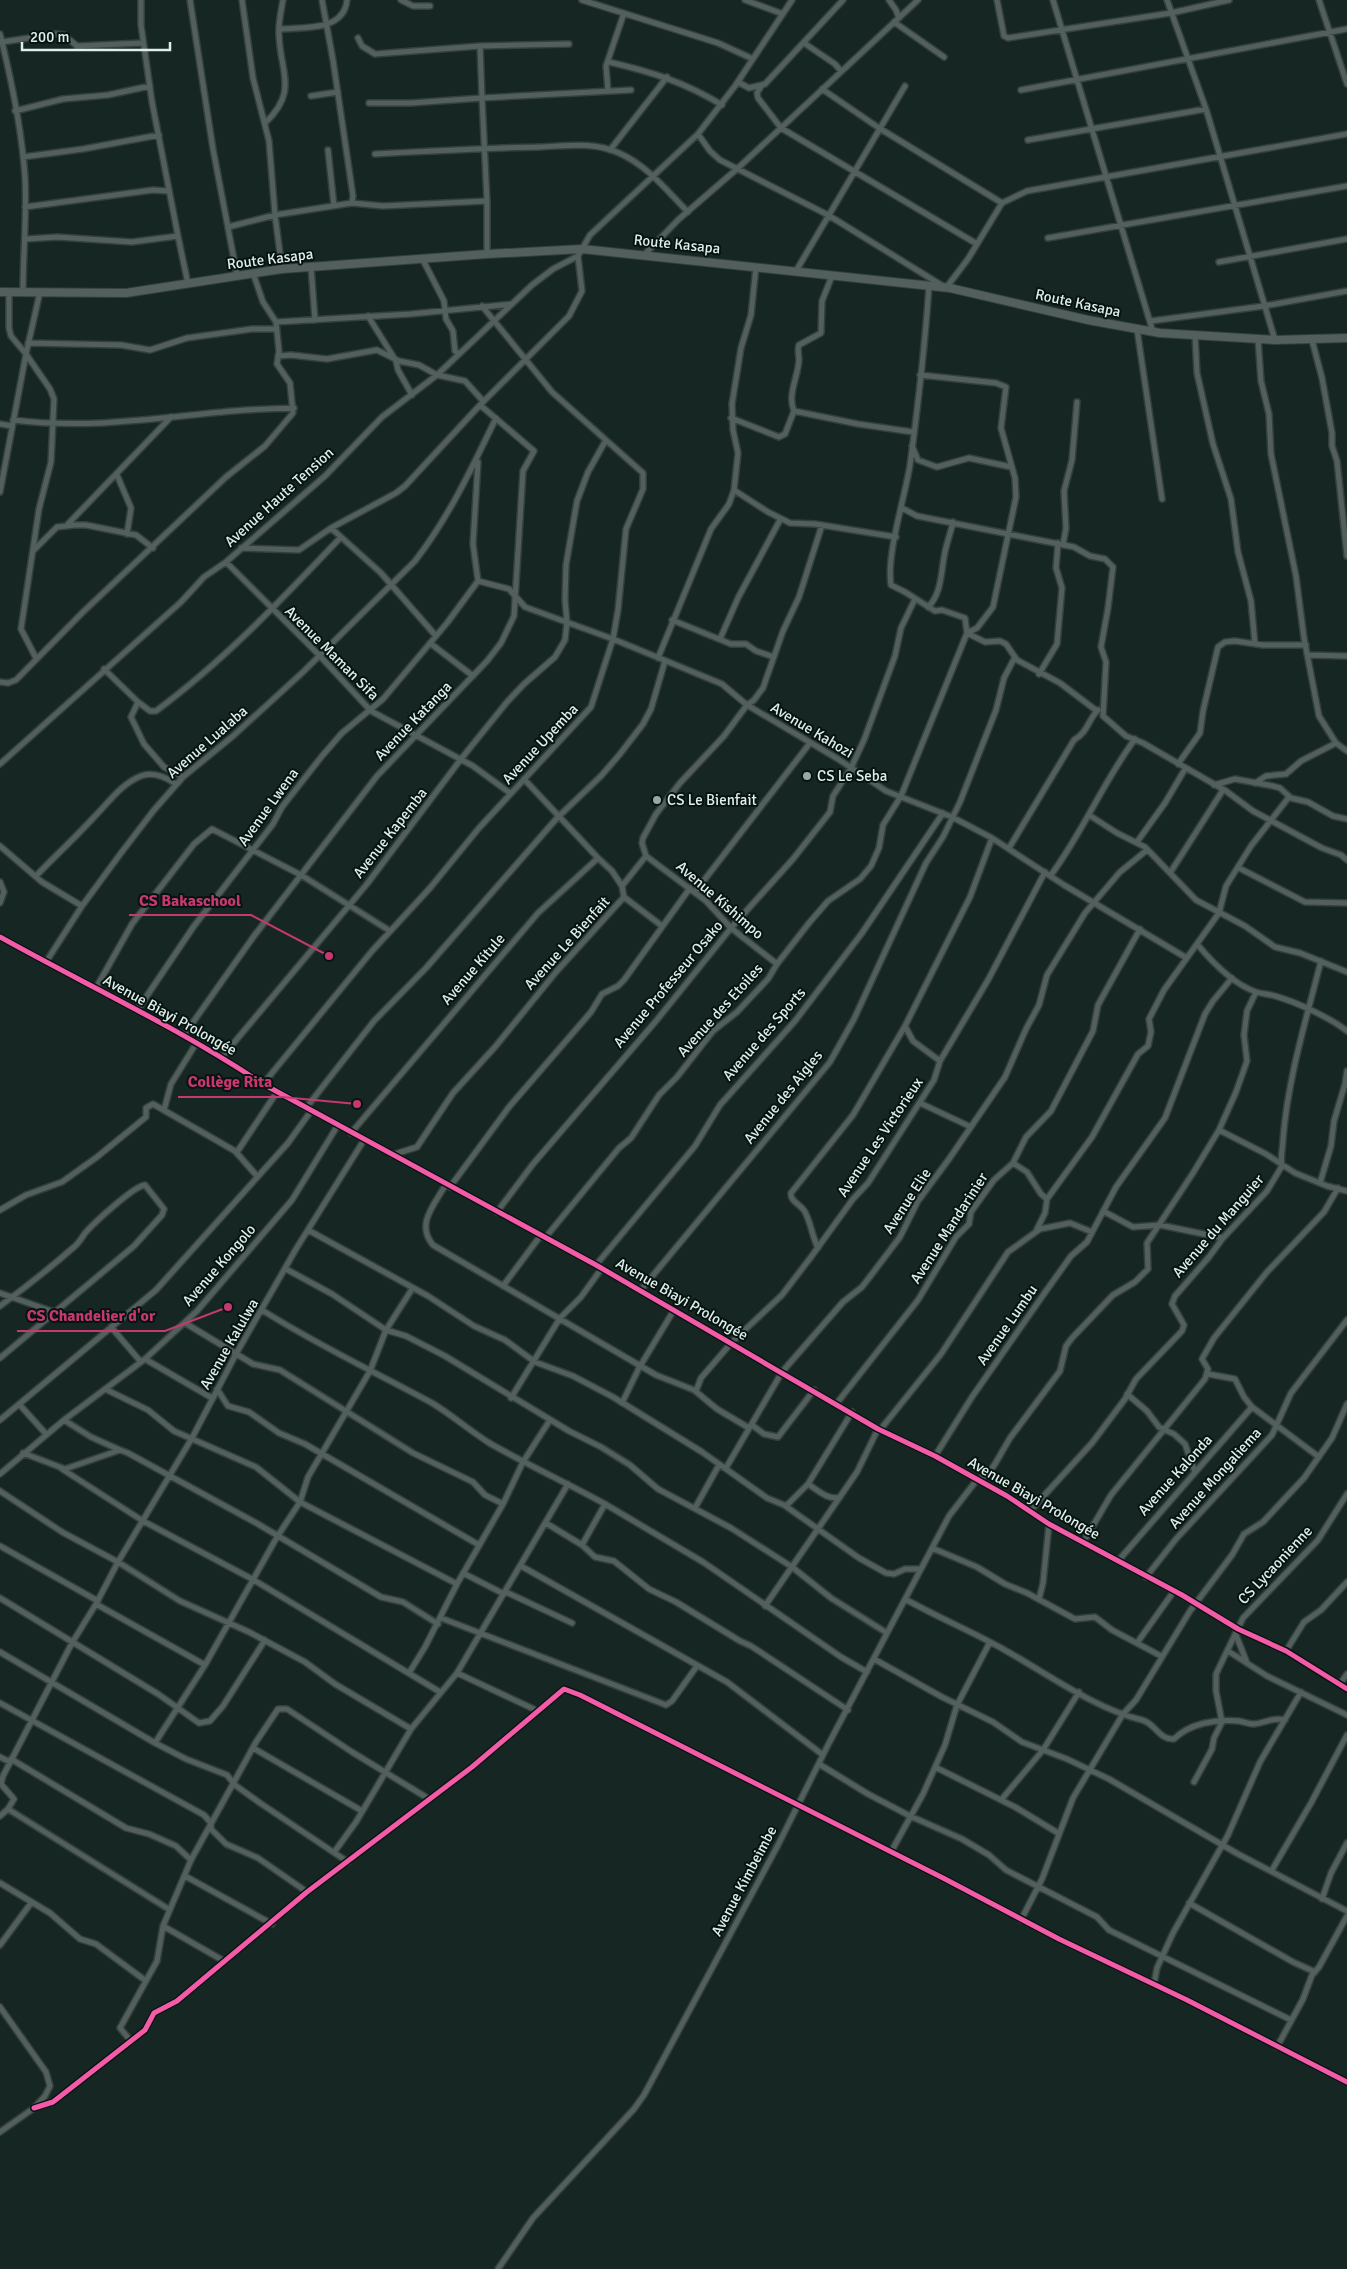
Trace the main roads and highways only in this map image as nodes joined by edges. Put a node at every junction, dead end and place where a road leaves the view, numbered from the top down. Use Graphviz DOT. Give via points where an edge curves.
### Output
graph roads {
  1 [pos="0,292"];
  2 [pos="1347,338"];
  1 -- 2 [label="main road, Route Kasapa" via="126,293 253,273 487,254 645,254 946,288 1153,332 1275,340"];
}
